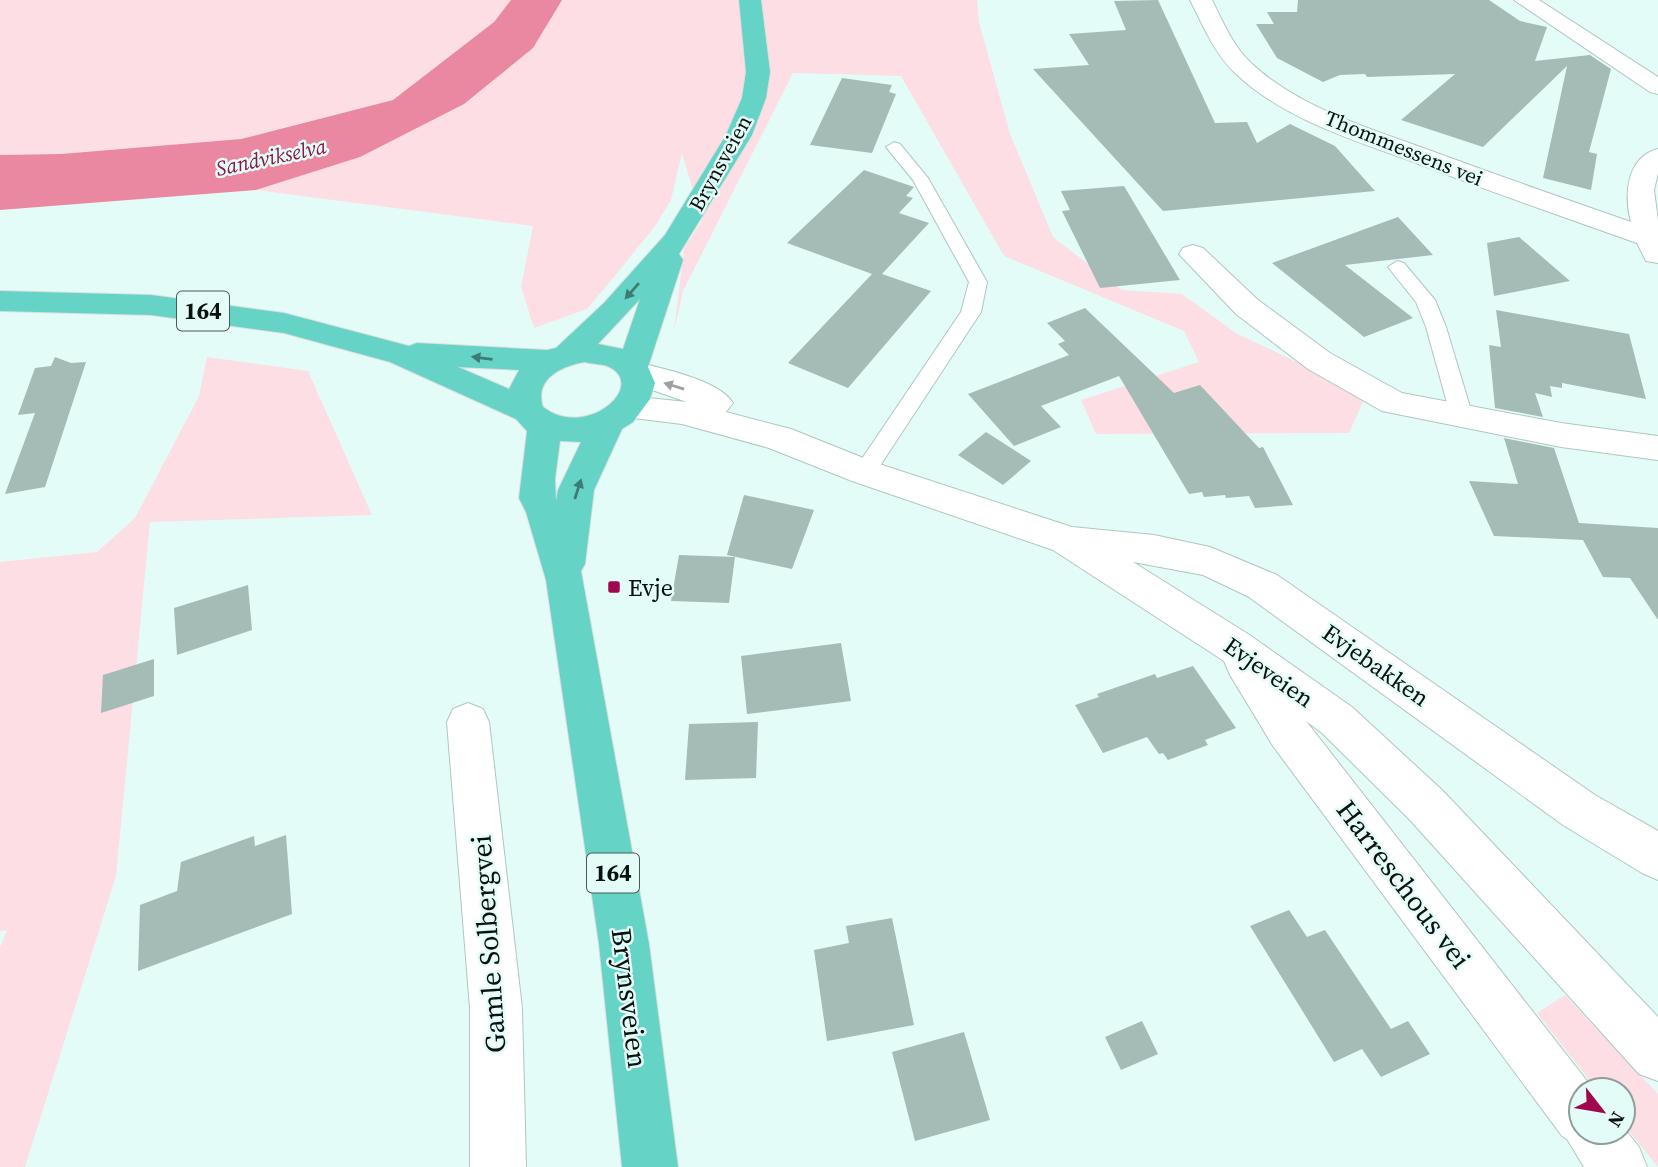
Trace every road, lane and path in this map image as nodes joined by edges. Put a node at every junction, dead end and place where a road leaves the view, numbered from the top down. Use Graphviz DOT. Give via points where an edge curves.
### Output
graph roads {
  1 [pos="750,0"];
  2 [pos="1201,0"];
  3 [pos="1525,0"];
  4 [pos="1658,87"];
  5 [pos="894,147"];
  6 [pos="1658,158"];
  7 [pos="676,239"];
  8 [pos="1654,248"];
  9 [pos="1193,254"];
  10 [pos="1397,267"];
  11 [pos="0,301"];
  12 [pos="401,354"];
  13 [pos="558,358"];
  14 [pos="635,370"];
  15 [pos="619,415"];
  16 [pos="1462,417"];
  17 [pos="536,418"];
  18 [pos="779,438"];
  19 [pos="1658,448"];
  20 [pos="864,472"];
  21 [pos="1066,540"];
  22 [pos="565,580"];
  23 [pos="1234,646"];
  24 [pos="468,722"];
  25 [pos="1658,857"];
  26 [pos="1658,1055"];
  27 [pos="1567,1099"];
  28 [pos="1603,1146"];
  29 [pos="498,1167"];
  30 [pos="650,1167"];
  31 [pos="1619,1167"];
  1 -- 7 [label="main road, Brynsveien / 164" via="758,72 752,104 739,135"];
  2 -- 8 [label="street, Thommessens vei" via="1222,43 1269,89 1406,151"];
  3 -- 4 [label="street"];
  5 -- 20 [label="lane" via="920,178 978,282 971,312"];
  6 -- 8 [label="street" via="1641,181 1640,205"];
  7 -- 13 [label="main road, Brynsveien / 164, one-way" via="615,310"];
  7 -- 14 [label="main road, Brynsveien / 164"];
  9 -- 16 [label="street" via="1247,307 1359,386 1394,403"];
  10 -- 16 [label="lane" via="1425,300"];
  11 -- 12 [label="main road, 164" via="217,312 319,331"];
  13 -- 12 [label="main road, 164, one-way"];
  12 -- 17 [label="main road, 164"];
  13 -- 14 [label="main road, 164" via="602,352"];
  13 -- 17 [label="main road, 164" via="526,383 522,397"];
  14 -- 15 [label="main road, 164" via="638,394"];
  18 -- 14 [label="street, Evjeveien, one-way" via="694,391"];
  15 -- 17 [label="main road, 164" via="577,431"];
  15 -- 18 [label="street, Evjeveien" via="682,412"];
  22 -- 15 [label="main road, Brynsveien / 164, one-way" via="576,490"];
  16 -- 19 [label="street"];
  17 -- 22 [label="main road, Brynsveien / 164" via="537,498"];
  18 -- 20 [label="street, Evjeveien"];
  20 -- 21 [label="street, Evjeveien"];
  21 -- 23 [label="street, Evjeveien"];
  21 -- 25 [label="street, Evjebakken" via="1210,562 1263,586 1579,810"];
  22 -- 30 [label="main road, Brynsveien / 164" via="622,931"];
  23 -- 26 [label="street, Evjeveien" via="1337,720 1426,805"];
  23 -- 27 [label="street, Harreschous vei" via="1287,732"];
  24 -- 29 [label="street, Gamle Solbergvei" via="496,1008"];
  28 -- 31 [label="street"];
}
